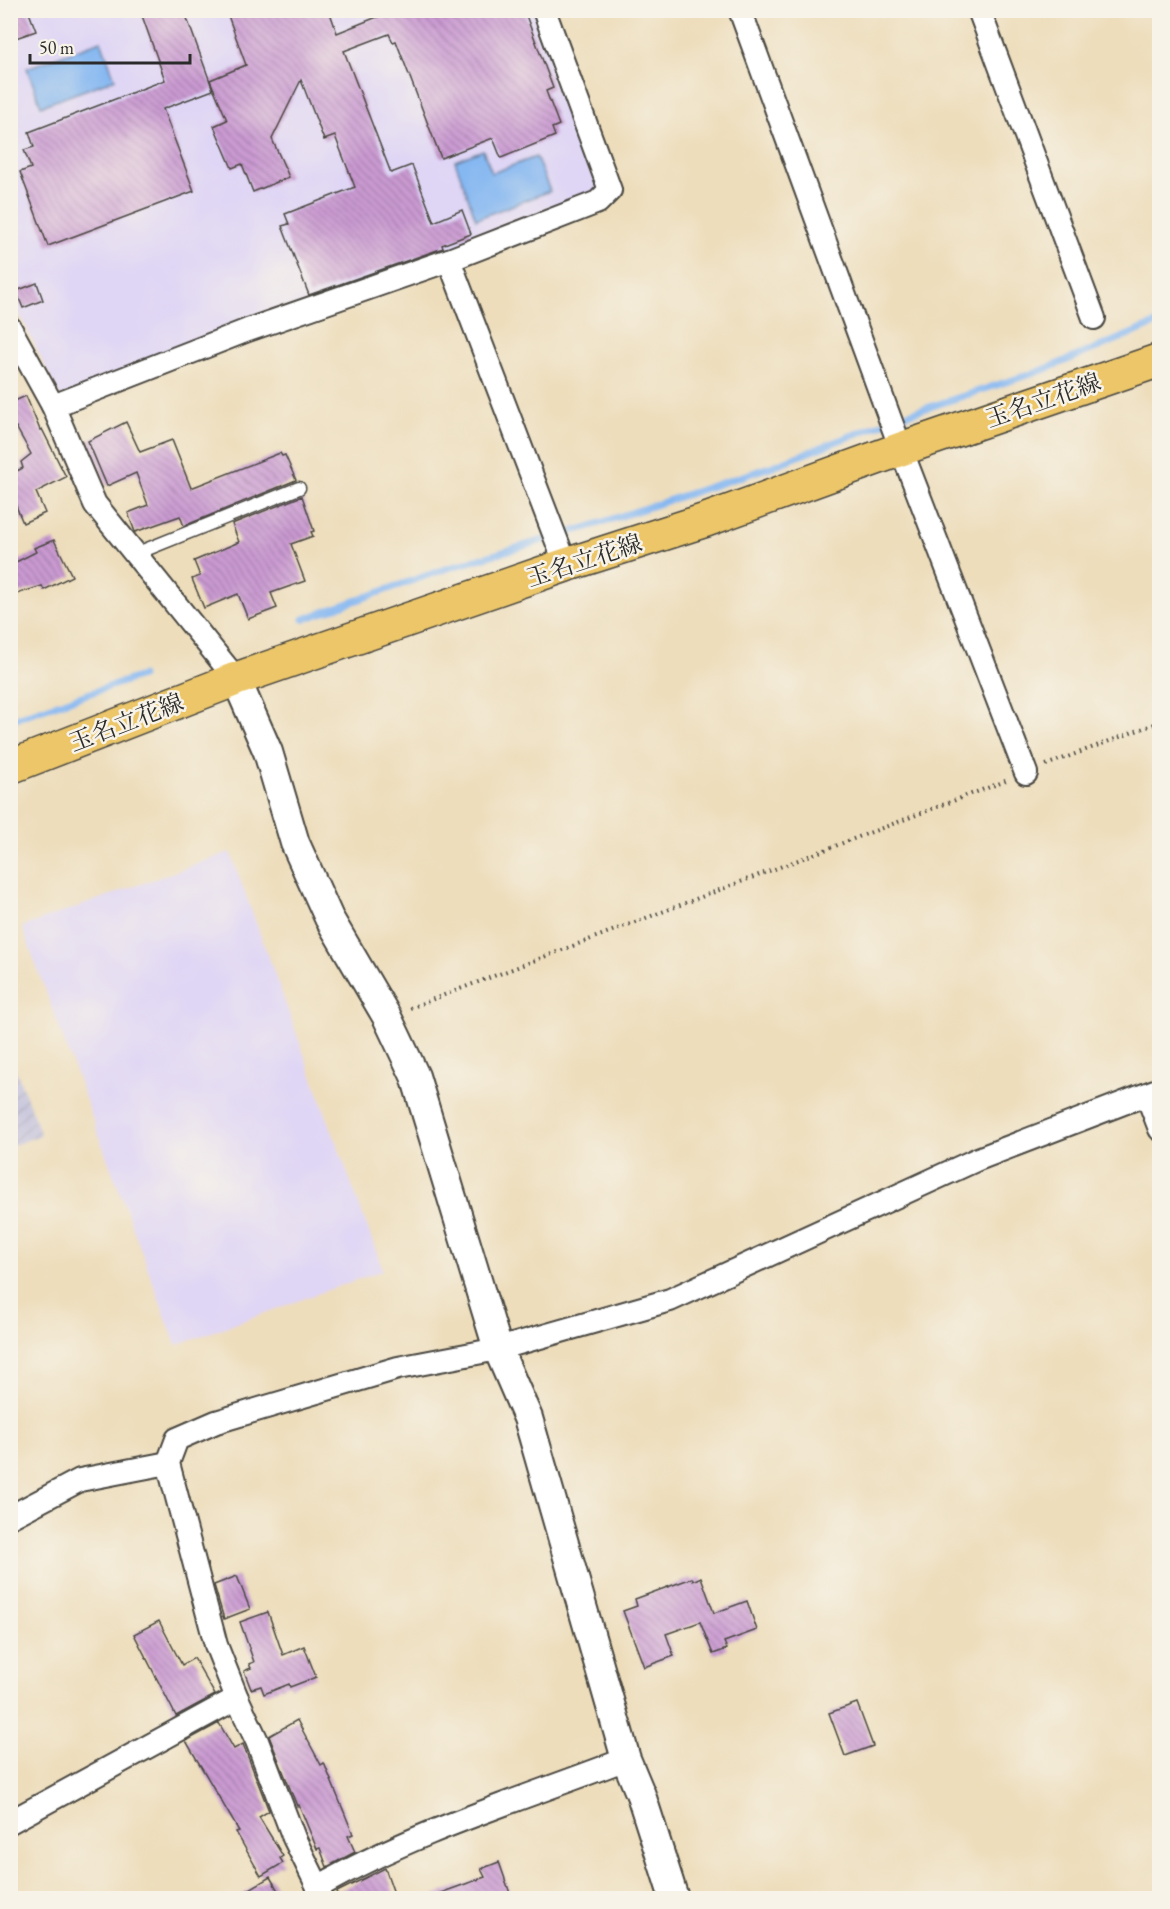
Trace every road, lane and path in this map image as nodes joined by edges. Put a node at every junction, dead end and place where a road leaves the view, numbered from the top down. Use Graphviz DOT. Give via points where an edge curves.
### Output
graph roads {
  1 [pos="544,10"];
  2 [pos="740,10"];
  3 [pos="979,10"];
  4 [pos="449,260"];
  5 [pos="1094,318"];
  6 [pos="10,328"];
  7 [pos="1160,360"];
  8 [pos="53,406"];
  9 [pos="901,449"];
  10 [pos="299,488"];
  11 [pos="135,554"];
  12 [pos="562,554"];
  13 [pos="236,679"];
  14 [pos="1160,722"];
  15 [pos="10,767"];
  16 [pos="1026,773"];
  17 [pos="387,1017"];
  18 [pos="1153,1092"];
  19 [pos="1160,1130"];
  20 [pos="498,1349"];
  21 [pos="168,1463"];
  22 [pos="10,1517"];
  23 [pos="237,1698"];
  24 [pos="626,1759"];
  25 [pos="10,1822"];
  26 [pos="318,1893"];
  27 [pos="674,1899"];
  1 -- 4 [label="street" via="610,190 598,202"];
  2 -- 9 [label="street"];
  3 -- 5 [label="street"];
  4 -- 8 [label="street" via="248,330"];
  4 -- 12 [label="street"];
  6 -- 8 [label="street"];
  7 -- 9 [label="main road, 玉名立花線"];
  8 -- 11 [label="street" via="95,504"];
  9 -- 12 [label="main road, 玉名立花線" via="706,520"];
  9 -- 16 [label="street"];
  10 -- 11 [label="lane"];
  11 -- 13 [label="street"];
  12 -- 13 [label="main road, 玉名立花線"];
  13 -- 15 [label="main road, 玉名立花線"];
  13 -- 17 [label="street" via="268,752 295,843 329,918"];
  14 -- 16 [label="path"];
  16 -- 17 [label="path"];
  17 -- 20 [label="street" via="415,1076"];
  18 -- 19 [label="street"];
  18 -- 20 [label="street" via="978,1159 670,1300"];
  20 -- 21 [label="street" via="398,1368 216,1422 177,1439"];
  20 -- 24 [label="street" via="528,1418"];
  21 -- 22 [label="street" via="80,1480"];
  21 -- 23 [label="street" via="216,1645"];
  23 -- 25 [label="street"];
  23 -- 26 [label="street"];
  24 -- 26 [label="street" via="470,1817 353,1867"];
  24 -- 27 [label="street"];
}
